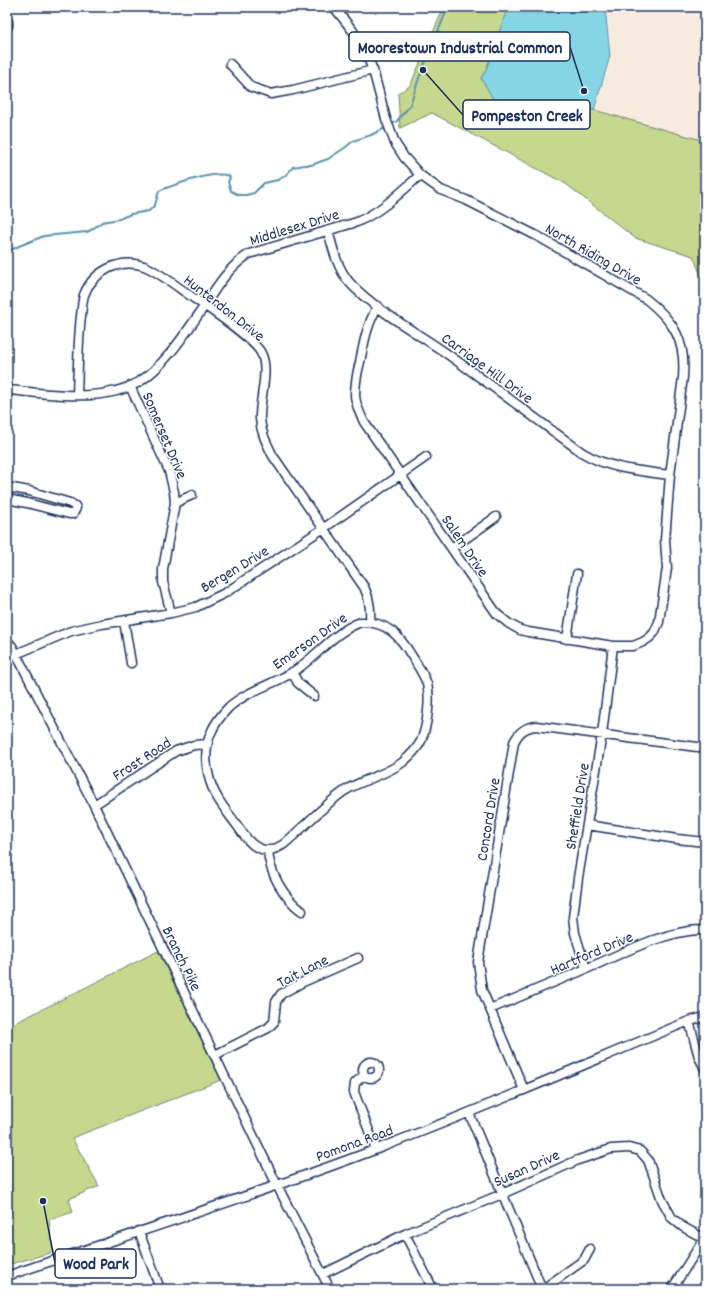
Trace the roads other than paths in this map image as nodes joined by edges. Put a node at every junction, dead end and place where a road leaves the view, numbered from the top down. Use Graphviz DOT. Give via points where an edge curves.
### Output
graph roads {
  1 [pos="334,7"];
  2 [pos="7,22"];
  3 [pos="7,26"];
  4 [pos="230,64"];
  5 [pos="373,70"];
  6 [pos="420,175"];
  7 [pos="328,230"];
  8 [pos="204,305"];
  9 [pos="378,306"];
  10 [pos="130,386"];
  11 [pos="7,390"];
  12 [pos="77,395"];
  13 [pos="426,457"];
  14 [pos="670,475"];
  15 [pos="401,476"];
  16 [pos="7,487"];
  17 [pos="192,495"];
  18 [pos="7,499"];
  19 [pos="175,503"];
  20 [pos="496,517"];
  21 [pos="324,528"];
  22 [pos="452,548"];
  23 [pos="577,574"];
  24 [pos="662,597"];
  25 [pos="171,613"];
  26 [pos="124,621"];
  27 [pos="370,622"];
  28 [pos="567,639"];
  29 [pos="7,641"];
  30 [pos="613,646"];
  31 [pos="16,654"];
  32 [pos="130,663"];
  33 [pos="292,672"];
  34 [pos="314,696"];
  35 [pos="602,734"];
  36 [pos="207,744"];
  37 [pos="705,748"];
  38 [pos="94,805"];
  39 [pos="587,826"];
  40 [pos="705,842"];
  41 [pos="268,850"];
  42 [pos="302,911"];
  43 [pos="705,930"];
  44 [pos="358,958"];
  45 [pos="586,969"];
  46 [pos="490,1009"];
  47 [pos="705,1017"];
  48 [pos="689,1021"];
  49 [pos="215,1055"];
  50 [pos="705,1069"];
  51 [pos="364,1075"];
  52 [pos="524,1090"];
  53 [pos="469,1113"];
  54 [pos="376,1149"];
  55 [pos="277,1185"];
  56 [pos="502,1194"];
  57 [pos="139,1231"];
  58 [pos="405,1234"];
  59 [pos="704,1239"];
  60 [pos="590,1249"];
  61 [pos="323,1274"];
  62 [pos="7,1276"];
  63 [pos="160,1289"];
  64 [pos="330,1289"];
  65 [pos="433,1289"];
  66 [pos="542,1289"];
  67 [pos="672,1289"];
  1 -- 5 [label="street, North Riding Drive" via="353,31"];
  2 -- 3 [label="main road"];
  4 -- 5 [label="street" via="250,86 271,94"];
  5 -- 6 [label="street, North Riding Drive" via="395,143"];
  6 -- 7 [label="street, Middlesex Drive" via="370,217"];
  6 -- 14 [label="street, North Riding Drive" via="441,190 539,237 646,299 666,317 680,342 684,361"];
  7 -- 8 [label="street, Middlesex Drive" via="249,254 239,260 227,271"];
  7 -- 9 [label="street, Carriage Hill Drive" via="341,271 360,292"];
  8 -- 10 [label="street, Middlesex Drive" via="165,358 150,373"];
  8 -- 12 [label="street, Hunterdon Drive" via="143,266 125,264 104,271 92,282 83,299"];
  8 -- 21 [label="street, Hunterdon Drive" via="251,341 261,353 264,366 260,418 264,437 273,456"];
  9 -- 14 [label="street, Carriage Hill Drive" via="593,459 613,467"];
  9 -- 15 [label="street, Salem Drive" via="366,332 356,378 355,396 364,422"];
  10 -- 12 [label="street, Middlesex Drive" via="105,394"];
  10 -- 19 [label="street, Somerset Drive" via="168,471"];
  11 -- 12 [label="street, Middlesex Drive"];
  13 -- 15 [label="street, Bergen Drive"];
  14 -- 24 [label="street, North Riding Drive" via="665,540 667,568"];
  15 -- 21 [label="street, Bergen Drive"];
  15 -- 22 [label="street, Salem Drive"];
  16 -- 18 [label="street" via="70,503 76,508 73,514 69,514"];
  17 -- 19 [label="street"];
  19 -- 25 [label="street, Somerset Drive" via="163,569 163,582"];
  20 -- 22 [label="street"];
  21 -- 25 [label="street, Bergen Drive" via="225,593 196,607"];
  21 -- 27 [label="street, Hunterdon Drive" via="369,595"];
  22 -- 28 [label="street, Salem Drive" via="488,602 508,623 520,630"];
  23 -- 28 [label="street"];
  24 -- 30 [label="street, Salem Drive" via="659,622 654,633 633,646"];
  25 -- 26 [label="street, Bergen Drive"];
  26 -- 31 [label="street, Bergen Drive" via="71,631"];
  26 -- 32 [label="street"];
  27 -- 33 [label="street, Emerson Drive" via="361,622 349,627"];
  27 -- 41 [label="street, Emerson Drive" via="382,624 394,633 409,651 424,678 429,700 421,741 403,762 347,790 284,844"];
  28 -- 30 [label="street, Salem Drive"];
  29 -- 31 [label="street, Branch Pike"];
  30 -- 35 [label="street, Sheffield Drive"];
  31 -- 38 [label="street, Branch Pike"];
  33 -- 34 [label="street" via="298,683"];
  33 -- 36 [label="street, Emerson Drive" via="242,697 229,707 214,725"];
  35 -- 37 [label="street, Concord Drive"];
  35 -- 39 [label="street, Sheffield Drive"];
  35 -- 46 [label="street, Concord Drive" via="531,726 522,731 514,742 478,962 482,990"];
  36 -- 38 [label="street, Frost Road" via="176,751"];
  36 -- 41 [label="street, Emerson Drive" via="205,752 209,779 220,802 248,841"];
  38 -- 49 [label="street, Branch Pike"];
  39 -- 40 [label="street"];
  39 -- 45 [label="street, Sheffield Drive" via="573,917 574,933"];
  41 -- 42 [label="street" via="280,885 293,904"];
  43 -- 45 [label="street, Hartford Drive" via="692,930 661,938"];
  44 -- 49 [label="street, Tait Lane" via="281,994 276,1002 274,1022 268,1028"];
  45 -- 46 [label="street, Hartford Drive"];
  46 -- 52 [label="street, Concord Drive"];
  47 -- 48 [label="street, Pomona Road"];
  48 -- 50 [label="street"];
  48 -- 52 [label="street, Pomona Road"];
  49 -- 55 [label="street, Branch Pike"];
  51 -- 54 [label="street" via="355,1083 354,1092"];
  52 -- 53 [label="street, Pomona Road"];
  53 -- 54 [label="street, Pomona Road"];
  53 -- 56 [label="street"];
  54 -- 55 [label="street, Pomona Road"];
  55 -- 57 [label="street, Pomona Road"];
  55 -- 61 [label="street, Branch Pike"];
  56 -- 58 [label="street, Susan Drive"];
  56 -- 59 [label="street, Susan Drive" via="578,1160 629,1148 640,1151 648,1160 662,1200 672,1218"];
  56 -- 66 [label="street"];
  57 -- 62 [label="street, Pomona Road"];
  57 -- 63 [label="street"];
  58 -- 61 [label="street, Susan Drive"];
  58 -- 65 [label="street"];
  59 -- 67 [label="street"];
  60 -- 66 [label="street" via="584,1260"];
  61 -- 64 [label="street, Branch Pike"];
}
